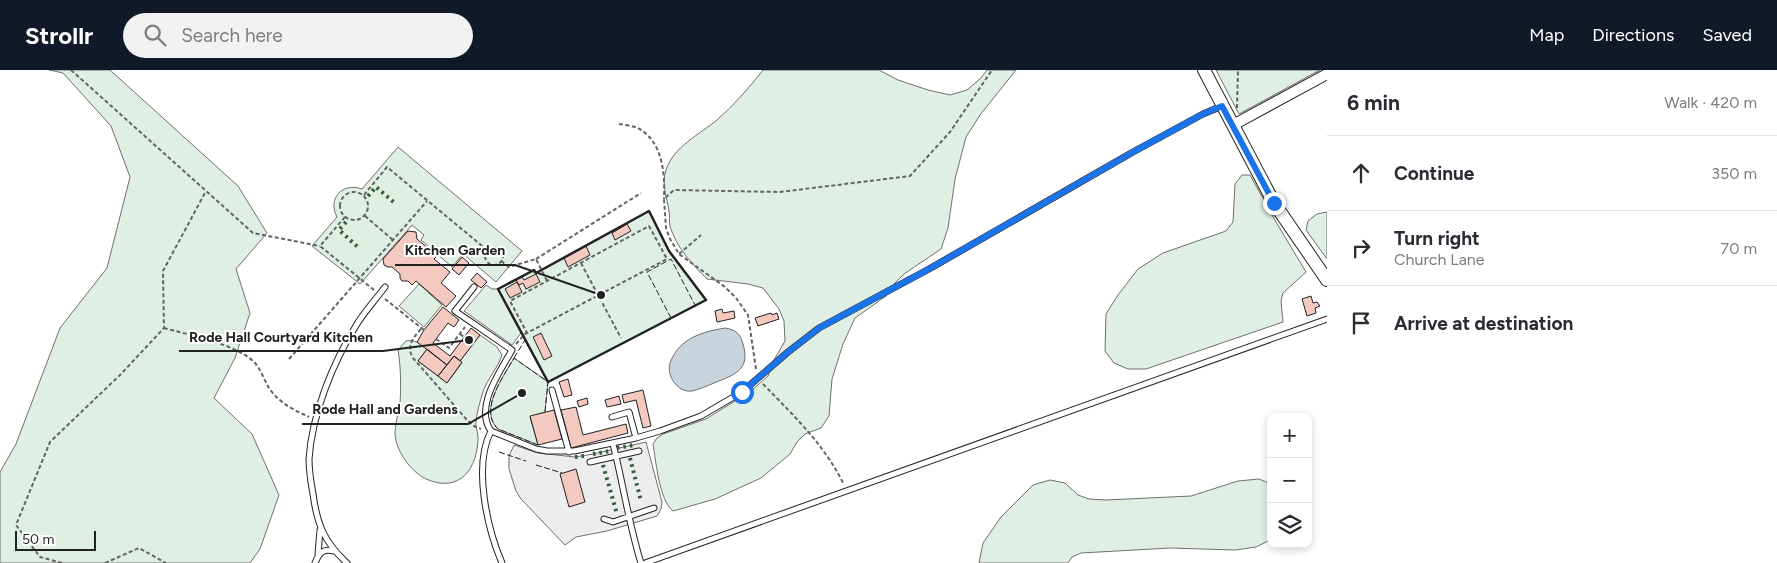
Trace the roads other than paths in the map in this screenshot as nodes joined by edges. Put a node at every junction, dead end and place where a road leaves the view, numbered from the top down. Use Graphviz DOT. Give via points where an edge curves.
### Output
graph roads {
  1 [pos="1204,70"];
  2 [pos="1327,74"];
  3 [pos="1222,106"];
  4 [pos="1233,125"];
  5 [pos="1327,280"];
  6 [pos="385,288"];
  7 [pos="474,288"];
  8 [pos="1327,319"];
  9 [pos="552,390"];
  10 [pos="612,417"];
  11 [pos="491,431"];
  12 [pos="636,438"];
  13 [pos="613,444"];
  14 [pos="639,451"];
  15 [pos="569,452"];
  16 [pos="616,456"];
  17 [pos="590,462"];
  18 [pos="654,508"];
  19 [pos="630,516"];
  20 [pos="604,519"];
  21 [pos="320,530"];
  22 [pos="334,551"];
  23 [pos="318,554"];
  24 [pos="315,563"];
  25 [pos="347,563"];
  26 [pos="502,563"];
  27 [pos="643,563"];
  1 -- 3 [label="street"];
  2 -- 4 [label="street"];
  3 -- 4 [label="street"];
  3 -- 12 [label="lane" via="1133,152 819,328 724,404 701,416"];
  4 -- 5 [label="street" via="1274,203"];
  6 -- 21 [label="lane" via="347,342 323,396 316,421 309,461"];
  7 -- 11 [label="lane" via="455,311 512,350 488,396 485,417"];
  8 -- 27 [label="lane"];
  9 -- 15 [label="lane"];
  10 -- 12 [label="lane" via="629,412"];
  11 -- 15 [label="lane" via="536,449"];
  11 -- 26 [label="lane" via="484,452 484,492 487,521"];
  12 -- 13 [label="lane"];
  13 -- 15 [label="lane"];
  13 -- 16 [label="lane"];
  14 -- 16 [label="lane"];
  16 -- 17 [label="lane"];
  16 -- 19 [label="lane"];
  18 -- 19 [label="lane"];
  19 -- 20 [label="lane" via="613,522"];
  19 -- 27 [label="lane" via="632,536"];
  21 -- 22 [label="lane"];
  21 -- 23 [label="lane"];
  22 -- 23 [label="lane"];
  22 -- 25 [label="lane"];
  23 -- 24 [label="lane"];
}
